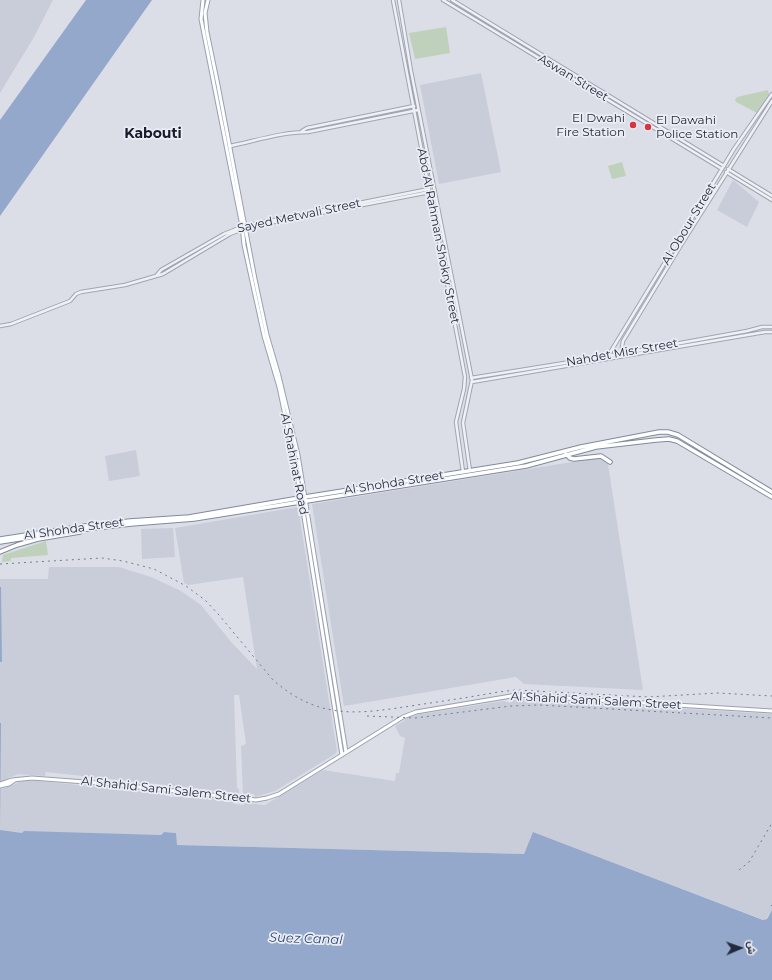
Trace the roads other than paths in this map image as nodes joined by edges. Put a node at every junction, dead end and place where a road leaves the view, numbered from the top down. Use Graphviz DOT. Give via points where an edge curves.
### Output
graph roads {
  1 [pos="203,0"];
  2 [pos="208,0"];
  3 [pos="393,0"];
  4 [pos="399,0"];
  5 [pos="443,0"];
  6 [pos="452,0"];
  7 [pos="400,15"];
  8 [pos="396,19"];
  9 [pos="402,26"];
  10 [pos="398,27"];
  11 [pos="406,72"];
  12 [pos="411,72"];
  13 [pos="772,94"];
  14 [pos="772,102"];
  15 [pos="413,106"];
  16 [pos="417,106"];
  17 [pos="418,110"];
  18 [pos="414,111"];
  19 [pos="302,131"];
  20 [pos="742,138"];
  21 [pos="424,140"];
  22 [pos="420,141"];
  23 [pos="747,141"];
  24 [pos="230,146"];
  25 [pos="734,149"];
  26 [pos="739,152"];
  27 [pos="723,168"];
  28 [pos="727,171"];
  29 [pos="234,176"];
  30 [pos="430,190"];
  31 [pos="772,196"];
  32 [pos="772,200"];
  33 [pos="691,220"];
  34 [pos="695,223"];
  35 [pos="243,227"];
  36 [pos="458,314"];
  37 [pos="454,315"];
  38 [pos="632,318"];
  39 [pos="636,320"];
  40 [pos="459,321"];
  41 [pos="455,322"];
  42 [pos="0,326"];
  43 [pos="772,327"];
  44 [pos="772,332"];
  45 [pos="625,353"];
  46 [pos="608,356"];
  47 [pos="490,375"];
  48 [pos="471,378"];
  49 [pos="490,379"];
  50 [pos="472,382"];
  51 [pos="460,406"];
  52 [pos="466,407"];
  53 [pos="458,413"];
  54 [pos="464,415"];
  55 [pos="665,432"];
  56 [pos="654,433"];
  57 [pos="294,438"];
  58 [pos="290,439"];
  59 [pos="666,439"];
  60 [pos="656,440"];
  61 [pos="296,446"];
  62 [pos="291,447"];
  63 [pos="566,454"];
  64 [pos="610,462"];
  65 [pos="469,463"];
  66 [pos="462,464"];
  67 [pos="470,471"];
  68 [pos="463,472"];
  69 [pos="362,490"];
  70 [pos="772,492"];
  71 [pos="772,497"];
  72 [pos="301,499"];
  73 [pos="306,499"];
  74 [pos="88,529"];
  75 [pos="46,533"];
  76 [pos="0,541"];
  77 [pos="0,552"];
  78 [pos="318,571"];
  79 [pos="313,572"];
  80 [pos="320,583"];
  81 [pos="315,584"];
  82 [pos="327,643"];
  83 [pos="772,710"];
  84 [pos="346,752"];
  85 [pos="342,755"];
  86 [pos="2,785"];
  1 -- 29 [label="main road" via="201,19"];
  2 -- 24 [label="main road" via="206,28"];
  3 -- 8 [label="street, Abd Al Rahman Shokry Street"];
  4 -- 7 [label="street, Abd Al Rahman Shokry Street"];
  5 -- 27 [label="street, Aswan Street"];
  6 -- 27 [label="street, Aswan Street"];
  7 -- 8 [label="street" via="399,19"];
  7 -- 9 [label="street, Abd Al Rahman Shokry Street"];
  8 -- 10 [label="street, Abd Al Rahman Shokry Street"];
  9 -- 10 [label="street"];
  9 -- 12 [label="street, Abd Al Rahman Shokry Street"];
  10 -- 11 [label="street, Abd Al Rahman Shokry Street"];
  11 -- 12 [label="street"];
  11 -- 15 [label="street, Abd Al Rahman Shokry Street"];
  12 -- 16 [label="street, Abd Al Rahman Shokry Street"];
  13 -- 20 [label="street, Al Obour Street"];
  14 -- 23 [label="street, Al Obour Street"];
  15 -- 16 [label="street"];
  15 -- 18 [label="street, Abd Al Rahman Shokry Street"];
  15 -- 19 [label="street"];
  16 -- 17 [label="street, Abd Al Rahman Shokry Street"];
  17 -- 18 [label="street"];
  17 -- 21 [label="street, Abd Al Rahman Shokry Street"];
  18 -- 19 [label="street" via="308,132"];
  18 -- 22 [label="street, Abd Al Rahman Shokry Street"];
  19 -- 24 [label="street"];
  20 -- 23 [label="street" via="743,141"];
  20 -- 25 [label="street, Al Obour Street"];
  21 -- 22 [label="street"];
  21 -- 36 [label="street, Abd Al Rahman Shokry Street"];
  22 -- 30 [label="street, Abd Al Rahman Shokry Street"];
  23 -- 26 [label="street, Al Obour Street"];
  24 -- 29 [label="main road"];
  25 -- 26 [label="street" via="737,148"];
  25 -- 27 [label="street, Al Obour Street"];
  26 -- 28 [label="street, Al Obour Street"];
  27 -- 33 [label="street, Al Obour Street"];
  28 -- 31 [label="street"];
  28 -- 32 [label="street"];
  28 -- 34 [label="street, Al Obour Street"];
  29 -- 35 [label="main road, Al Shahinat Road"];
  30 -- 35 [label="street, Sayed Metwali Street"];
  30 -- 37 [label="street, Abd Al Rahman Shokry Street"];
  33 -- 34 [label="street"];
  33 -- 38 [label="street, Al Obour Street"];
  34 -- 39 [label="street, Al Obour Street"];
  35 -- 42 [label="street, Sayed Metwali Street" via="224,234 156,276 125,285 81,292 70,301"];
  35 -- 57 [label="main road, Al Shahinat Road" via="267,335 277,365"];
  35 -- 58 [label="main road, Al Shahinat Road" via="262,329 279,387"];
  36 -- 37 [label="street"];
  36 -- 40 [label="street, Abd Al Rahman Shokry Street"];
  37 -- 41 [label="street, Abd Al Rahman Shokry Street"];
  38 -- 39 [label="street"];
  38 -- 46 [label="street, Al Obour Street"];
  39 -- 45 [label="street, Al Obour Street" via="623,340 622,348"];
  40 -- 41 [label="street"];
  40 -- 48 [label="street, Abd Al Rahman Shokry Street"];
  41 -- 51 [label="street, Abd Al Rahman Shokry Street" via="465,382"];
  43 -- 45 [label="street, Nahdet Misr Street"];
  44 -- 49 [label="street, Nahdet Misr Street"];
  45 -- 46 [label="street, Nahdet Misr Street"];
  46 -- 47 [label="street, Nahdet Misr Street"];
  47 -- 48 [label="street, Nahdet Misr Street"];
  47 -- 49 [label="street"];
  48 -- 50 [label="street, Abd Al Rahman Shokry Street"];
  49 -- 50 [label="street, Nahdet Misr Street"];
  50 -- 52 [label="street, Abd Al Rahman Shokry Street"];
  51 -- 52 [label="street"];
  51 -- 53 [label="street, Abd Al Rahman Shokry Street"];
  52 -- 54 [label="street, Abd Al Rahman Shokry Street"];
  53 -- 54 [label="street"];
  53 -- 66 [label="street, Abd Al Rahman Shokry Street" via="456,426"];
  54 -- 65 [label="street, Abd Al Rahman Shokry Street" via="463,427"];
  55 -- 56 [label="highway, Al Shohda Street"];
  55 -- 59 [label="highway"];
  55 -- 70 [label="highway, Al Shohda Street" via="678,435"];
  56 -- 60 [label="highway"];
  56 -- 67 [label="highway, Al Shohda Street" via="581,447 525,462"];
  57 -- 58 [label="main road"];
  57 -- 61 [label="main road, Al Shahinat Road"];
  58 -- 62 [label="main road, Al Shahinat Road"];
  59 -- 60 [label="highway, Al Shohda Street"];
  59 -- 71 [label="highway, Al Shohda Street" via="677,442"];
  60 -- 63 [label="highway, Al Shohda Street" via="596,447"];
  61 -- 62 [label="main road"];
  61 -- 73 [label="main road, Al Shahinat Road"];
  62 -- 72 [label="main road, Al Shahinat Road"];
  63 -- 64 [label="highway" via="574,459 600,456"];
  63 -- 69 [label="highway, Al Shohda Street" via="526,466"];
  65 -- 66 [label="street"];
  65 -- 67 [label="street, Abd Al Rahman Shokry Street"];
  66 -- 68 [label="street, Abd Al Rahman Shokry Street"];
  67 -- 68 [label="highway, Al Shohda Street"];
  68 -- 69 [label="highway, Al Shohda Street"];
  69 -- 73 [label="highway, Al Shohda Street"];
  72 -- 73 [label="highway, Al Shohda Street"];
  72 -- 74 [label="highway, Al Shohda Street" via="188,520"];
  72 -- 75 [label="highway, Al Shohda Street" via="189,517 130,521"];
  72 -- 79 [label="main road, Al Shahinat Road"];
  73 -- 78 [label="main road, Al Shahinat Road"];
  74 -- 75 [label="highway, Al Shohda Street"];
  74 -- 77 [label="highway" via="38,539"];
  75 -- 76 [label="highway, Al Shohda Street"];
  78 -- 79 [label="main road"];
  78 -- 80 [label="main road, Al Shahinat Road"];
  79 -- 81 [label="main road, Al Shahinat Road"];
  80 -- 81 [label="main road"];
  80 -- 82 [label="main road, Al Shahinat Road"];
  81 -- 82 [label="main road, Al Shahinat Road"];
  82 -- 84 [label="main road, Al Shahinat Road"];
  82 -- 85 [label="main road, Al Shahinat Road"];
  83 -- 84 [label="main road, Al Shahid Sami Salem Street" via="509,696 412,713"];
  84 -- 85 [label="main road, Al Shahid Sami Salem Street"];
  85 -- 86 [label="main road, Al Shahid Sami Salem Street" via="279,794 256,800 92,782 29,778"];
}
